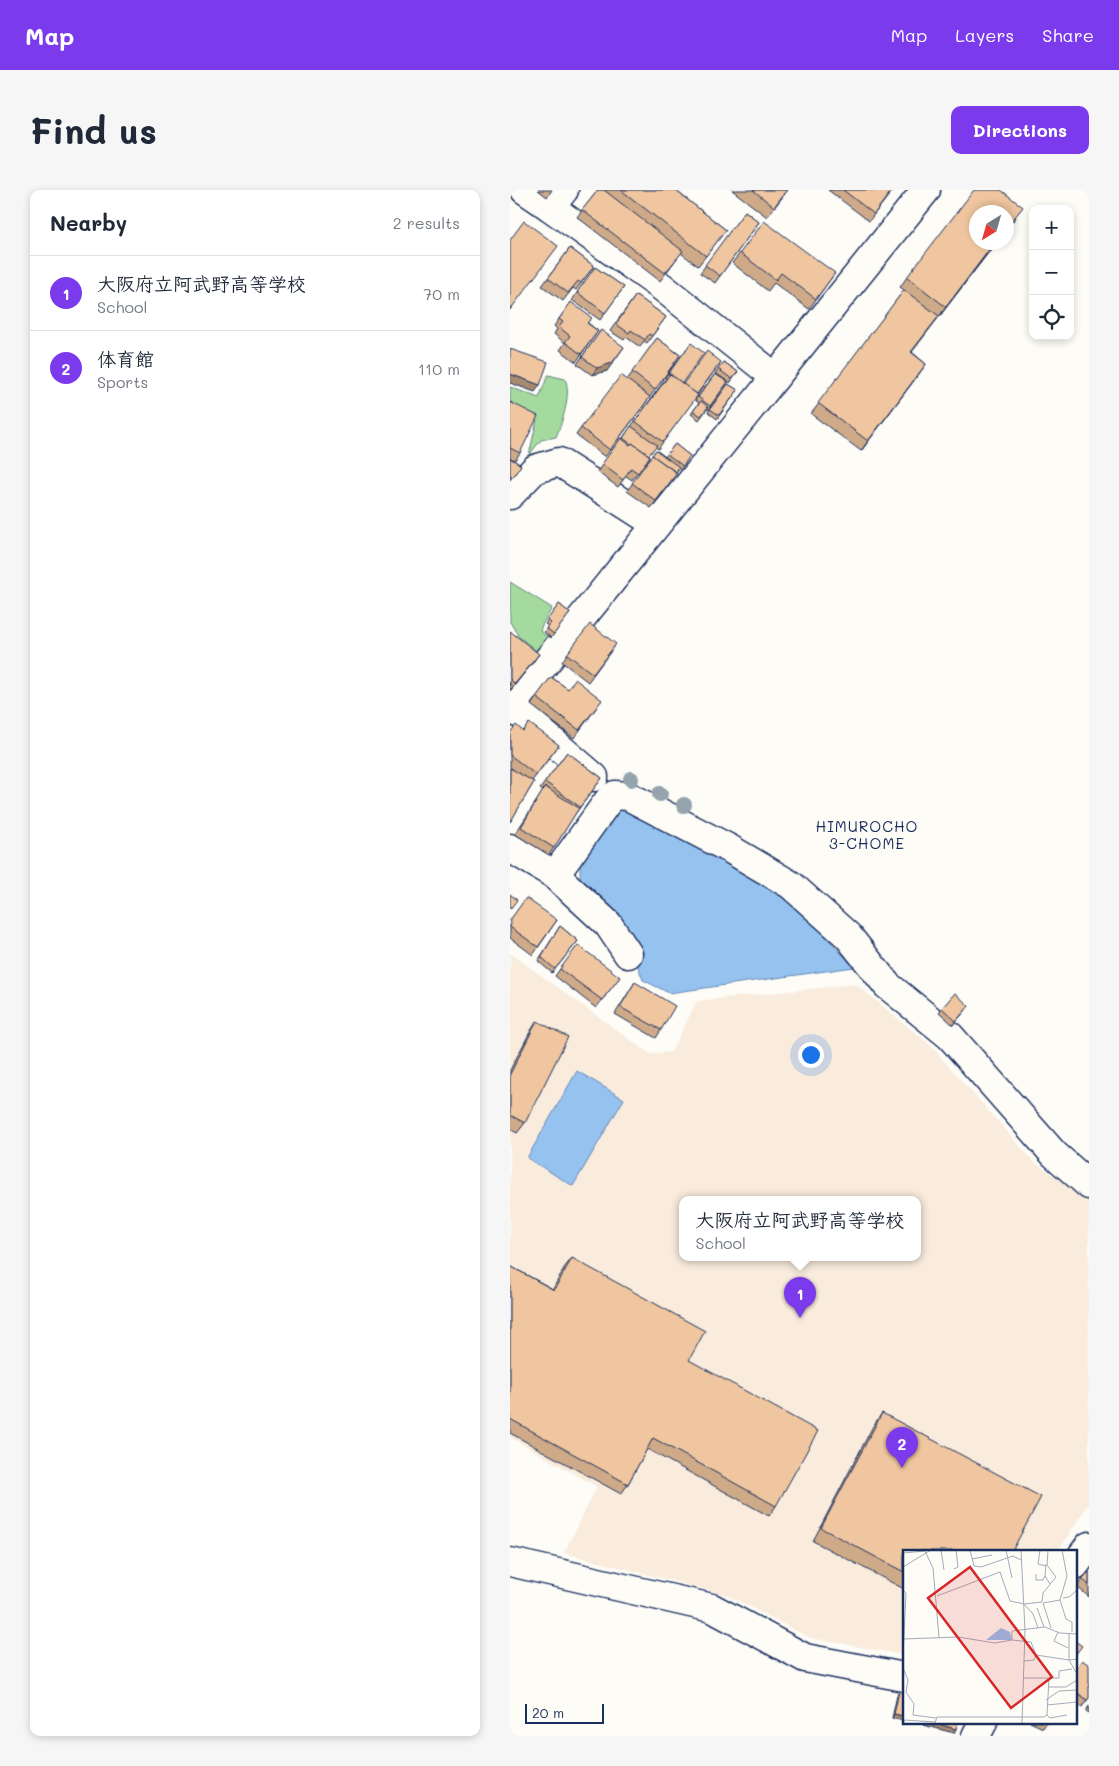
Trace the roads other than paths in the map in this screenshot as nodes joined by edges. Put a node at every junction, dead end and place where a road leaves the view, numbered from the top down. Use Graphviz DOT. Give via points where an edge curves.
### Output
graph roads {
  1 [pos="525,190"];
  2 [pos="926,190"];
  3 [pos="557,199"];
  4 [pos="775,377"];
  5 [pos="510,495"];
  6 [pos="656,524"];
  7 [pos="510,706"];
  8 [pos="615,795"];
  9 [pos="510,848"];
  10 [pos="555,875"];
  11 [pos="628,954"];
  12 [pos="1089,1185"];
  13 [pos="1089,1546"];
  14 [pos="510,1562"];
  15 [pos="1076,1564"];
  16 [pos="903,1678"];
  17 [pos="982,1724"];
  18 [pos="976,1736"];
  1 -- 3 [label="street"];
  2 -- 4 [label="street"];
  3 -- 4 [label="street"];
  4 -- 6 [label="street"];
  5 -- 6 [label="street" via="535,469 559,462"];
  6 -- 7 [label="street"];
  7 -- 8 [label="street"];
  8 -- 10 [label="street"];
  8 -- 12 [label="street" via="628,796 730,848 791,884 848,936 887,985 950,1036 1054,1154"];
  9 -- 10 [label="street"];
  10 -- 11 [label="street" via="608,924"];
  13 -- 15 [label="street"];
  14 -- 16 [label="street" via="712,1608 805,1658"];
  17 -- 18 [label="street"];
}
